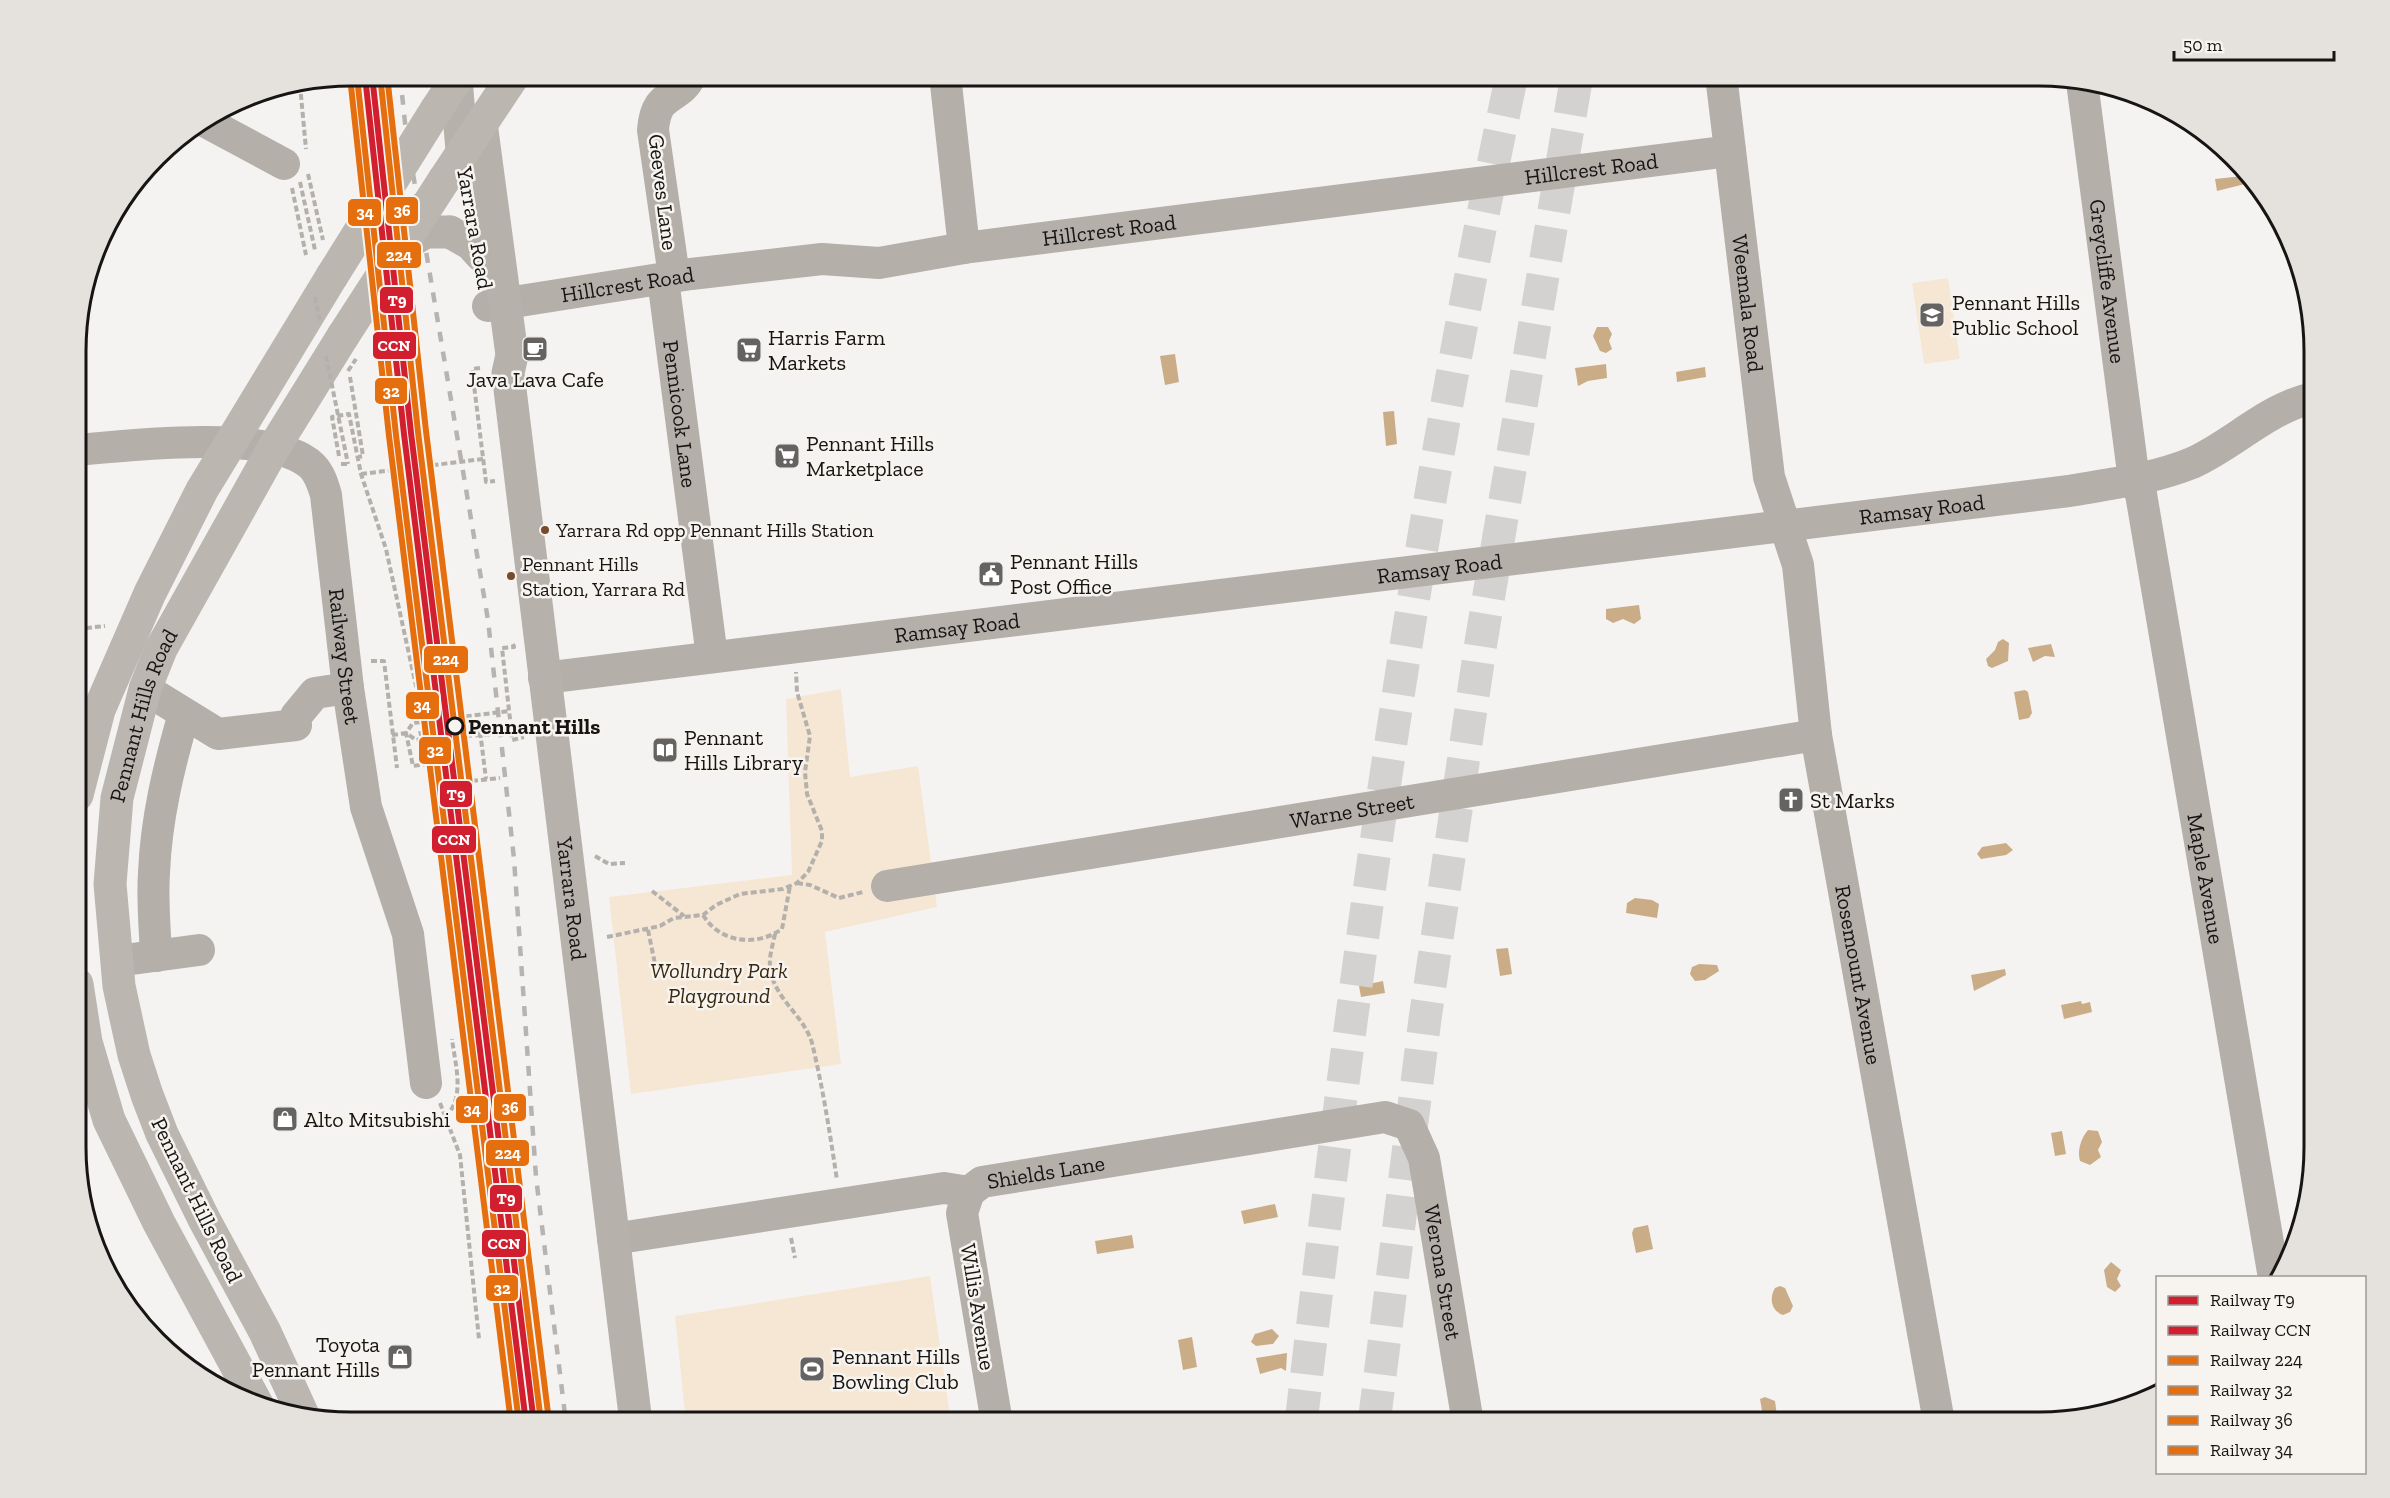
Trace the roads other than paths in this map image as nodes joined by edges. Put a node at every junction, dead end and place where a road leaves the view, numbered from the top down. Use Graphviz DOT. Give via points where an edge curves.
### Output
graph roads {
  1 [pos="452,86"];
  2 [pos="458,86"];
  3 [pos="506,86"];
  4 [pos="682,86"];
  5 [pos="946,86"];
  6 [pos="1722,86"];
  7 [pos="2083,90"];
  8 [pos="481,123"];
  9 [pos="210,126"];
  10 [pos="1730,151"];
  11 [pos="453,167"];
  12 [pos="291,172"];
  13 [pos="398,248"];
  14 [pos="964,249"];
  15 [pos="482,256"];
  16 [pos="668,278"];
  17 [pos="497,304"];
  18 [pos="2304,400"];
  19 [pos="229,444"];
  20 [pos="86,449"];
  21 [pos="273,449"];
  22 [pos="2134,480"];
  23 [pos="1786,527"];
  24 [pos="712,657"];
  25 [pos="544,678"];
  26 [pos="348,688"];
  27 [pos="145,689"];
  28 [pos="184,714"];
  29 [pos="1816,735"];
  30 [pos="86,760"];
  31 [pos="887,886"];
  32 [pos="199,950"];
  33 [pos="156,956"];
  34 [pos="117,961"];
  35 [pos="86,1057"];
  36 [pos="426,1083"];
  37 [pos="1409,1125"];
  38 [pos="969,1192"];
  39 [pos="613,1239"];
  40 [pos="2273,1272"];
  41 [pos="251,1393"];
  42 [pos="299,1407"];
  43 [pos="635,1412"];
  44 [pos="995,1412"];
  45 [pos="1466,1412"];
  46 [pos="1937,1412"];
  1 -- 19 [label="highway, Pennant Hills Road, bridge" via="324,264"];
  2 -- 11 [label="main road, Yarrara Road"];
  3 -- 8 [label="highway, Pennant Hills Road"];
  4 -- 16 [label="street, Geeves Lane" via="663,100 654,114"];
  5 -- 14 [label="street"];
  6 -- 10 [label="street, Weemala Road"];
  7 -- 22 [label="street, Greycliffe Avenue"];
  8 -- 11 [label="highway, Pennant Hills Road"];
  8 -- 17 [label="main road, Yarrara Road"];
  9 -- 12 [label="street"];
  10 -- 14 [label="street, Hillcrest Road"];
  10 -- 23 [label="street, Weemala Road" via="1769,477"];
  11 -- 13 [label="highway, Pennant Hills Road, bridge"];
  11 -- 15 [label="main road, Yarrara Road"];
  13 -- 15 [label="main road, bridge" via="426,232 450,232"];
  13 -- 21 [label="highway, Pennant Hills Road, bridge"];
  14 -- 16 [label="street, Hillcrest Road" via="879,263 822,259"];
  15 -- 17 [label="main road, Yarrara Road"];
  16 -- 17 [label="street, Hillcrest Road"];
  16 -- 24 [label="street, Pennicook Lane"];
  17 -- 25 [label="main road, Yarrara Road" via="494,371"];
  18 -- 22 [label="street, Ramsay Road" via="2192,463"];
  19 -- 20 [label="street, Railway Street" via="190,440"];
  19 -- 21 [label="street, Railway Street"];
  19 -- 30 [label="highway, Pennant Hills Road" via="128,640 99,710"];
  21 -- 26 [label="street, Railway Street" via="313,467 326,495"];
  21 -- 27 [label="highway, Pennant Hills Road" via="161,649"];
  22 -- 23 [label="street, Ramsay Road"];
  22 -- 40 [label="street, Maple Avenue" via="2141,494"];
  23 -- 24 [label="street, Ramsay Road"];
  23 -- 29 [label="street, Rosemount Avenue" via="1798,565"];
  24 -- 25 [label="street, Ramsay Road"];
  25 -- 39 [label="main road, Yarrara Road"];
  26 -- 28 [label="street" via="315,693 296,721 218,734"];
  26 -- 36 [label="street, Railway Street" via="366,807 408,934"];
  27 -- 28 [label="street"];
  27 -- 34 [label="highway, Pennant Hills Road" via="117,798 110,884"];
  28 -- 33 [label="street" via="164,788 156,846"];
  29 -- 31 [label="street, Warne Street"];
  29 -- 46 [label="street, Rosemount Avenue"];
  32 -- 33 [label="street"];
  33 -- 34 [label="street"];
  34 -- 42 [label="highway, Pennant Hills Road" via="134,1055 162,1134 265,1332"];
  35 -- 41 [label="highway, Pennant Hills Road" via="108,1120"];
  37 -- 38 [label="street, Shields Lane" via="1385,1117 982,1182"];
  37 -- 45 [label="street, Werona Street" via="1424,1158"];
  38 -- 39 [label="street, Shields Lane" via="944,1188"];
  38 -- 44 [label="street, Willis Avenue" via="962,1213"];
  39 -- 43 [label="main road, Yarrara Road"];
}
